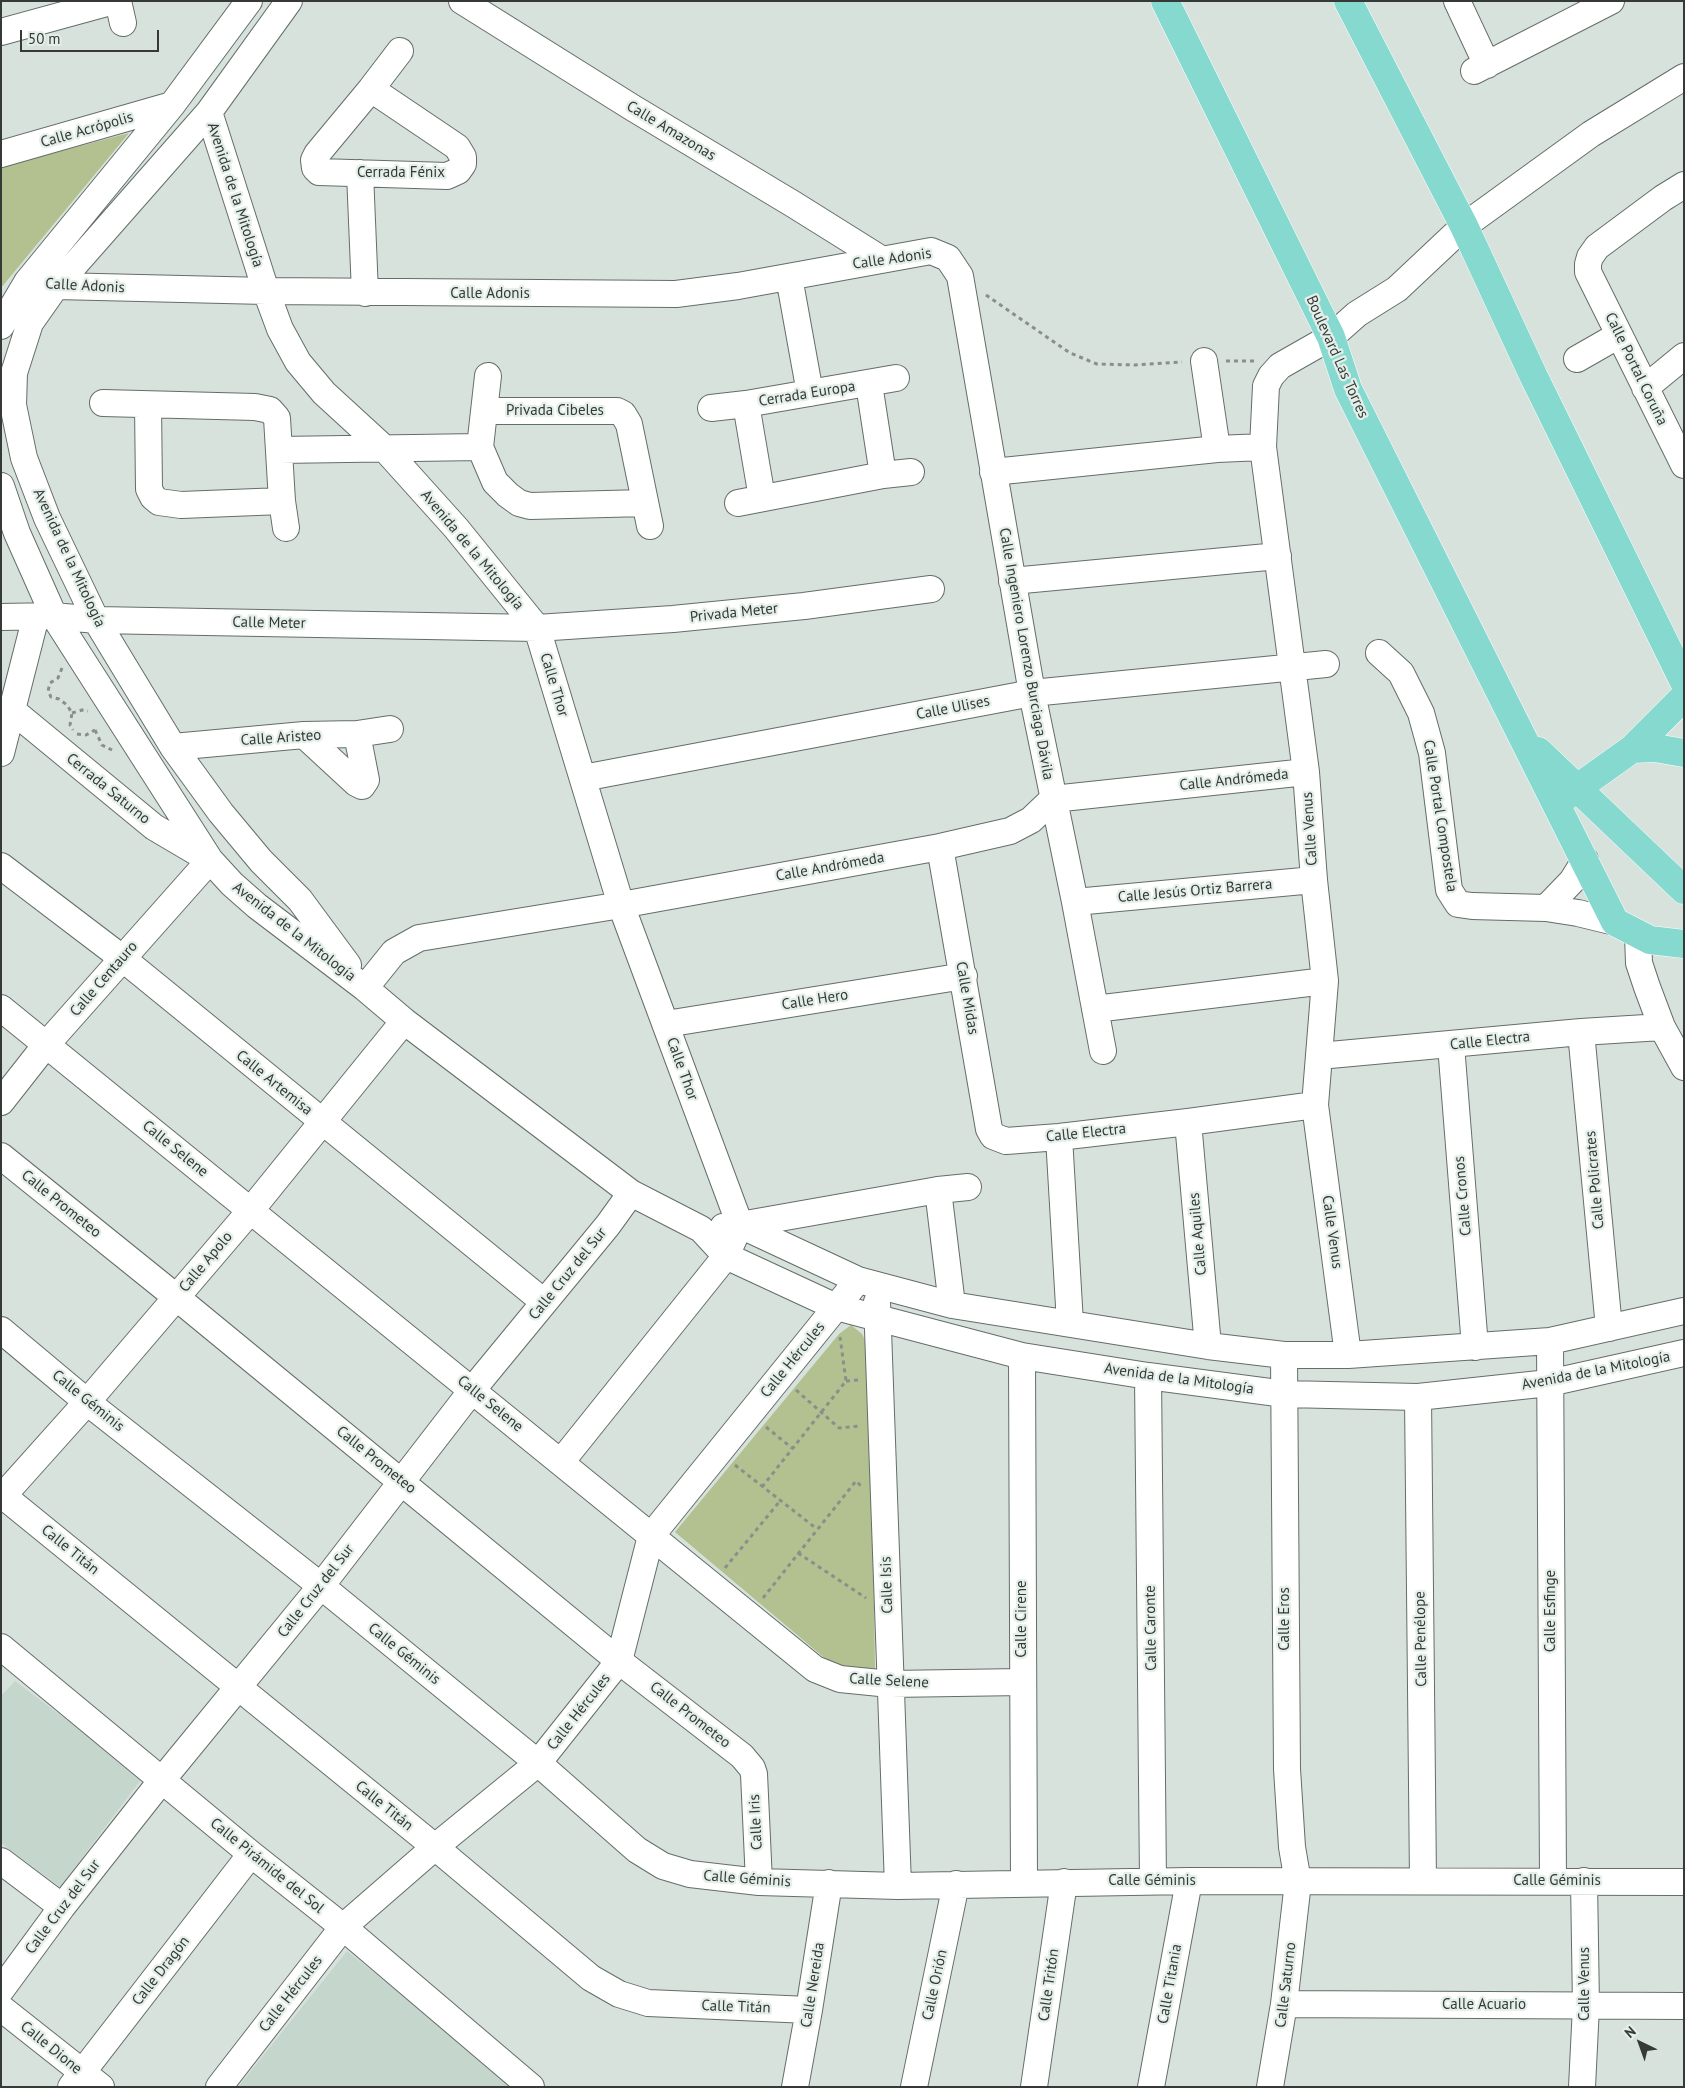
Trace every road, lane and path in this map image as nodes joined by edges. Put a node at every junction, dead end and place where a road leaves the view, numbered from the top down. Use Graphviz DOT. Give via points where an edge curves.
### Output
graph roads {
  1 [pos="289,1"];
  2 [pos="462,1"];
  3 [pos="1164,1"];
  4 [pos="1348,1"];
  5 [pos="1457,1"];
  6 [pos="1611,1"];
  7 [pos="247,2"];
  8 [pos="118,9"];
  9 [pos="1,32"];
  10 [pos="400,50"];
  11 [pos="1684,77"];
  12 [pos="371,89"];
  13 [pos="172,105"];
  14 [pos="209,112"];
  15 [pos="1,154"];
  16 [pos="360,173"];
  17 [pos="1684,185"];
  18 [pos="1464,226"];
  19 [pos="881,259"];
  20 [pos="954,267"];
  21 [pos="789,277"];
  22 [pos="27,282"];
  23 [pos="56,286"];
  24 [pos="266,292"];
  25 [pos="365,293"];
  26 [pos="1,326"];
  27 [pos="1619,335"];
  28 [pos="1331,337"];
  29 [pos="1684,356"];
  30 [pos="1577,359"];
  31 [pos="1204,361"];
  32 [pos="1287,362"];
  33 [pos="488,376"];
  34 [pos="896,378"];
  35 [pos="868,384"];
  36 [pos="1645,388"];
  37 [pos="810,392"];
  38 [pos="103,403"];
  39 [pos="746,404"];
  40 [pos="148,405"];
  41 [pos="711,408"];
  42 [pos="484,411"];
  43 [pos="480,447"];
  44 [pos="1263,447"];
  45 [pos="384,448"];
  46 [pos="1217,449"];
  47 [pos="279,450"];
  48 [pos="1684,466"];
  49 [pos="911,472"];
  50 [pos="993,472"];
  51 [pos="884,474"];
  52 [pos="1,486"];
  53 [pos="282,501"];
  54 [pos="286,528"];
  55 [pos="1278,556"];
  56 [pos="1012,581"];
  57 [pos="931,589"];
  58 [pos="45,616"];
  59 [pos="1,617"];
  60 [pos="96,620"];
  61 [pos="537,628"];
  62 [pos="72,644"];
  63 [pos="1379,653"];
  64 [pos="1326,664"];
  65 [pos="1291,667"];
  66 [pos="1684,682"];
  67 [pos="1032,693"];
  68 [pos="1684,697"];
  69 [pos="12,711"];
  70 [pos="72,713"];
  71 [pos="92,713"];
  72 [pos="97,726"];
  73 [pos="390,729"];
  74 [pos="95,730"];
  75 [pos="357,734"];
  76 [pos="304,735"];
  77 [pos="173,747"];
  78 [pos="1632,749"];
  79 [pos="115,751"];
  80 [pos="1,753"];
  81 [pos="1684,753"];
  82 [pos="1306,772"];
  83 [pos="583,778"];
  84 [pos="1567,796"];
  85 [pos="1053,799"];
  86 [pos="940,846"];
  87 [pos="210,860"];
  88 [pos="1585,860"];
  89 [pos="1,866"];
  90 [pos="1314,880"];
  91 [pos="1684,890"];
  92 [pos="1075,902"];
  93 [pos="621,905"];
  94 [pos="1546,908"];
  95 [pos="1626,928"];
  96 [pos="1684,944"];
  97 [pos="122,958"];
  98 [pos="964,976"];
  99 [pos="1324,981"];
  100 [pos="365,988"];
  101 [pos="1,1008"];
  102 [pos="1095,1009"];
  103 [pos="404,1021"];
  104 [pos="666,1024"];
  105 [pos="1662,1027"];
  106 [pos="1581,1032"];
  107 [pos="1451,1045"];
  108 [pos="45,1046"];
  109 [pos="1103,1051"];
  110 [pos="1319,1056"];
  111 [pos="1684,1067"];
  112 [pos="1,1102"];
  113 [pos="1315,1105"];
  114 [pos="1188,1122"];
  115 [pos="323,1123"];
  116 [pos="1058,1137"];
  117 [pos="1006,1141"];
  118 [pos="1,1156"];
  119 [pos="968,1187"];
  120 [pos="938,1190"];
  121 [pos="631,1192"];
  122 [pos="251,1210"];
  123 [pos="740,1225"];
  124 [pos="701,1228"];
  125 [pos="726,1256"];
  126 [pos="867,1283"];
  127 [pos="176,1297"];
  128 [pos="544,1302"];
  129 [pos="952,1305"];
  130 [pos="836,1307"];
  131 [pos="1684,1311"];
  132 [pos="878,1318"];
  133 [pos="1070,1323"];
  134 [pos="1609,1328"];
  135 [pos="1,1330"];
  136 [pos="1550,1341"];
  137 [pos="1208,1346"];
  138 [pos="1475,1347"];
  139 [pos="1684,1354"];
  140 [pos="1284,1355"];
  141 [pos="1348,1355"];
  142 [pos="1022,1356"];
  143 [pos="1148,1376"];
  144 [pos="780,1377"];
  145 [pos="1549,1383"];
  146 [pos="473,1390"];
  147 [pos="1285,1394"];
  148 [pos="1418,1397"];
  149 [pos="87,1402"];
  150 [pos="821,1412"];
  151 [pos="750,1414"];
  152 [pos="881,1423"];
  153 [pos="792,1448"];
  154 [pos="719,1452"];
  155 [pos="561,1462"];
  156 [pos="402,1481"];
  157 [pos="762,1487"];
  158 [pos="2,1496"];
  159 [pos="780,1501"];
  160 [pos="884,1503"];
  161 [pos="817,1529"];
  162 [pos="651,1536"];
  163 [pos="798,1553"];
  164 [pos="321,1586"];
  165 [pos="712,1586"];
  166 [pos="888,1612"];
  167 [pos="748,1616"];
  168 [pos="6,1660"];
  169 [pos="619,1661"];
  170 [pos="1022,1682"];
  171 [pos="890,1684"];
  172 [pos="238,1689"];
  173 [pos="538,1763"];
  174 [pos="749,1764"];
  175 [pos="162,1780"];
  176 [pos="434,1847"];
  177 [pos="251,1854"];
  178 [pos="1,1861"];
  179 [pos="1154,1881"];
  180 [pos="1189,1881"];
  181 [pos="1423,1881"];
  182 [pos="1553,1881"];
  183 [pos="1584,1881"];
  184 [pos="760,1882"];
  185 [pos="1064,1882"];
  186 [pos="1298,1882"];
  187 [pos="1684,1882"];
  188 [pos="829,1883"];
  189 [pos="1024,1883"];
  190 [pos="956,1884"];
  191 [pos="898,1886"];
  192 [pos="62,1907"];
  193 [pos="343,1927"];
  194 [pos="1,1990"];
  195 [pos="1284,2004"];
  196 [pos="1586,2006"];
  197 [pos="1684,2006"];
  198 [pos="1,2008"];
  199 [pos="809,2010"];
  200 [pos="84,2082"];
  201 [pos="219,2087"];
  202 [pos="531,2087"];
  203 [pos="795,2087"];
  204 [pos="914,2087"];
  205 [pos="1034,2087"];
  206 [pos="1151,2087"];
  207 [pos="1270,2087"];
  208 [pos="1582,2087"];
  1 -- 14 [label="street, Avenida de la Mitología"];
  2 -- 19 [label="street, Calle Amazonas"];
  3 -- 28 [label="main road, Boulevard Las Torres"];
  4 -- 18 [label="main road"];
  5 -- 6 [label="street" via="1480,68"];
  7 -- 13 [label="street"];
  8 -- 9 [label="street"];
  10 -- 12 [label="street, Cerrada Fénix"];
  11 -- 18 [label="street, Calle Venus" via="1591,134"];
  12 -- 16 [label="street, Cerrada Fénix" via="314,160 319,172"];
  12 -- 16 [label="street, Cerrada Fénix" via="457,147 463,164 458,171 447,176"];
  13 -- 15 [label="street, Calle Acrópolis"];
  13 -- 22 [label="street"];
  14 -- 23 [label="street, Avenida de la Mitología"];
  14 -- 24 [label="street, Avenida de la Mitología"];
  16 -- 25 [label="street"];
  17 -- 27 [label="street, Calle Portal Coruña" via="1597,247 1590,257 1588,272"];
  18 -- 28 [label="street, Calle Venus" via="1397,289 1357,314"];
  18 -- 66 [label="main road" via="1534,377"];
  19 -- 20 [label="street, Calle Adonis" via="931,251"];
  19 -- 21 [label="street, Calle Adonis"];
  20 -- 31 [label="path" via="1039,333 1070,353 1097,364"];
  20 -- 50 [label="street, Calle Ingeniero Lorenzo Burciaga Dávila"];
  21 -- 25 [label="street, Calle Adonis" via="676,294"];
  21 -- 37 [label="street"];
  22 -- 23 [label="street, Calle Adonis"];
  22 -- 26 [label="street"];
  23 -- 24 [label="street, Calle Adonis"];
  23 -- 60 [label="street, Avenida de la Mitología" via="30,323 14,373 12,406 24,458 47,518"];
  24 -- 25 [label="street, Calle Adonis"];
  24 -- 45 [label="street, Avenida de la Mitología" via="280,329 298,362 324,393"];
  27 -- 30 [label="street"];
  27 -- 36 [label="street, Calle Portal Coruña"];
  28 -- 32 [label="street, Calle Venus"];
  28 -- 84 [label="main road, Boulevard Las Torres" via="1348,389 1524,738"];
  29 -- 36 [label="street"];
  31 -- 32 [label="path"];
  31 -- 46 [label="street"];
  32 -- 44 [label="street, Calle Venus" via="1271,376 1266,386"];
  33 -- 42 [label="street, Privada Cibeles"];
  34 -- 35 [label="street, Cerrada Europa"];
  35 -- 37 [label="street, Cerrada Europa"];
  35 -- 51 [label="street, Cerrada Europa"];
  36 -- 48 [label="street, Calle Portal Coruña"];
  37 -- 39 [label="street, Cerrada Europa"];
  38 -- 40 [label="street"];
  39 -- 41 [label="street, Cerrada Europa"];
  39 -- 51 [label="street, Cerrada Europa" via="750,500"];
  40 -- 47 [label="street" via="270,410 277,418"];
  40 -- 53 [label="street" via="150,489 159,502 181,505"];
  42 -- 43 [label="street, Privada Cibeles"];
  42 -- 43 [label="street, Privada Cibeles" via="617,411 624,414 629,424 648,514 530,506 519,502 495,482"];
  43 -- 45 [label="street"];
  44 -- 46 [label="street"];
  44 -- 55 [label="street, Calle Venus"];
  45 -- 47 [label="street"];
  45 -- 61 [label="street, Avenida de la Mitología" via="456,528"];
  46 -- 50 [label="street"];
  47 -- 53 [label="street"];
  49 -- 51 [label="street, Cerrada Europa"];
  50 -- 56 [label="street, Calle Ingeniero Lorenzo Burciaga Dávila"];
  52 -- 58 [label="street, Avenida de la Mitología"];
  53 -- 54 [label="street"];
  55 -- 56 [label="street"];
  55 -- 65 [label="street, Calle Venus"];
  56 -- 67 [label="street, Calle Ingeniero Lorenzo Burciaga Dávila"];
  57 -- 61 [label="street, Privada Meter" via="673,619"];
  58 -- 59 [label="street, Calle Meter"];
  58 -- 60 [label="street, Calle Meter"];
  58 -- 62 [label="street, Avenida de la Mitología"];
  58 -- 69 [label="street"];
  60 -- 61 [label="street, Calle Meter"];
  60 -- 77 [label="street, Avenida de la Mitología"];
  61 -- 83 [label="street, Calle Thor"];
  62 -- 70 [label="path" via="58,678 50,683 48,690"];
  62 -- 87 [label="street, Avenida de la Mitología"];
  63 -- 94 [label="street, Calle Portal Compostela" via="1401,673 1421,713 1432,753 1452,897 1465,906"];
  64 -- 65 [label="street, Calle Ulises"];
  65 -- 67 [label="street, Calle Ulises"];
  65 -- 82 [label="street, Calle Venus"];
  67 -- 83 [label="street, Calle Ulises"];
  67 -- 85 [label="street, Calle Ingeniero Lorenzo Burciaga Dávila"];
  68 -- 78 [label="main road"];
  69 -- 80 [label="street"];
  69 -- 87 [label="street, Cerrada Saturno" via="154,826"];
  70 -- 71 [label="path" via="82,710"];
  70 -- 74 [label="path" via="70,725 76,733 86,735"];
  72 -- 74 [label="path"];
  73 -- 75 [label="street, Calle Aristeo"];
  74 -- 79 [label="path" via="102,745"];
  75 -- 76 [label="street, Calle Aristeo"];
  75 -- 76 [label="street" via="366,780 362,786"];
  76 -- 77 [label="street, Calle Aristeo"];
  77 -- 100 [label="street, Avenida de la Mitología" via="255,854 300,900"];
  78 -- 81 [label="main road" via="1654,748"];
  78 -- 84 [label="main road"];
  82 -- 85 [label="street, Calle Andrómeda"];
  82 -- 90 [label="street, Calle Venus"];
  83 -- 93 [label="street, Calle Thor"];
  84 -- 88 [label="main road, Boulevard Las Torres"];
  84 -- 91 [label="main road, Boulevard Las Torres"];
  85 -- 86 [label="street, Calle Andrómeda" via="1031,820 1010,831"];
  85 -- 92 [label="street, Calle Ingeniero Lorenzo Burciaga Dávila"];
  86 -- 93 [label="street, Calle Andrómeda"];
  86 -- 98 [label="street, Calle Midas"];
  87 -- 97 [label="street, Calle Centauro"];
  87 -- 100 [label="street, Avenida de la Mitología" via="257,906"];
  88 -- 94 [label="street" via="1572,881"];
  88 -- 95 [label="main road, Boulevard Las Torres"];
  89 -- 97 [label="street, Calle Artemisa"];
  90 -- 92 [label="street, Calle Jesús Ortiz Barrera"];
  90 -- 99 [label="street, Calle Venus"];
  92 -- 102 [label="street, Calle Ingeniero Lorenzo Burciaga Dávila"];
  93 -- 100 [label="street, Calle Andrómeda" via="419,938 394,952"];
  93 -- 104 [label="street, Calle Thor"];
  94 -- 95 [label="street, Calle Portal Compostela" via="1578,913"];
  95 -- 96 [label="main road" via="1650,940"];
  95 -- 105 [label="street"];
  97 -- 108 [label="street, Calle Centauro"];
  97 -- 115 [label="street, Calle Artemisa"];
  98 -- 104 [label="street, Calle Hero"];
  98 -- 117 [label="street, Calle Midas" via="989,1129 993,1136"];
  99 -- 102 [label="street"];
  99 -- 110 [label="street, Calle Venus"];
  100 -- 103 [label="street, Avenida de la Mitología"];
  101 -- 108 [label="street, Calle Selene"];
  102 -- 109 [label="street, Calle Ingeniero Lorenzo Burciaga Dávila"];
  103 -- 115 [label="street, Calle Apolo"];
  103 -- 121 [label="street, Avenida de la Mitología"];
  104 -- 123 [label="street, Calle Thor"];
  105 -- 106 [label="street, Calle Electra"];
  105 -- 111 [label="street"];
  106 -- 107 [label="street, Calle Electra"];
  106 -- 134 [label="street, Calle Policrates"];
  107 -- 110 [label="street, Calle Electra"];
  107 -- 138 [label="street, Calle Cronos"];
  108 -- 112 [label="street, Calle Centauro"];
  108 -- 122 [label="street, Calle Selene"];
  110 -- 113 [label="street, Calle Venus"];
  113 -- 114 [label="street, Calle Electra"];
  113 -- 141 [label="street, Calle Venus"];
  114 -- 116 [label="street, Calle Electra"];
  114 -- 137 [label="street, Calle Aquiles"];
  115 -- 122 [label="street, Calle Apolo"];
  115 -- 128 [label="street, Calle Artemisa"];
  116 -- 117 [label="street, Calle Electra"];
  116 -- 133 [label="street"];
  118 -- 127 [label="street, Calle Prometeo"];
  119 -- 120 [label="street"];
  120 -- 123 [label="street"];
  120 -- 129 [label="street"];
  121 -- 124 [label="street, Avenida de la Mitología"];
  121 -- 128 [label="street, Calle Cruz del Sur"];
  122 -- 127 [label="street, Calle Apolo"];
  122 -- 146 [label="street, Calle Selene"];
  123 -- 124 [label="street"];
  123 -- 125 [label="street"];
  123 -- 126 [label="street"];
  124 -- 125 [label="street, Avenida de la Mitología"];
  125 -- 130 [label="street, Avenida de la Mitología"];
  125 -- 155 [label="street"];
  126 -- 129 [label="street"];
  126 -- 130 [label="street, Calle Hércules"];
  126 -- 132 [label="street, Calle Isis"];
  127 -- 149 [label="street, Calle Apolo"];
  127 -- 156 [label="street, Calle Prometeo"];
  128 -- 146 [label="street, Calle Cruz del Sur"];
  129 -- 133 [label="street"];
  130 -- 132 [label="street, Avenida de la Mitología"];
  130 -- 144 [label="street, Calle Hércules"];
  130 -- 150 [label="path" via="846,1381"];
  131 -- 134 [label="street"];
  132 -- 142 [label="street, Avenida de la Mitología"];
  132 -- 152 [label="street, Calle Isis"];
  133 -- 137 [label="street"];
  134 -- 136 [label="street"];
  135 -- 149 [label="street, Calle Géminis"];
  136 -- 138 [label="street"];
  136 -- 145 [label="street, Calle Esfinge"];
  137 -- 140 [label="street"];
  138 -- 141 [label="street"];
  139 -- 145 [label="street, Avenida de la Mitología"];
  140 -- 141 [label="street"];
  140 -- 147 [label="street, Calle Eros"];
  142 -- 143 [label="street, Avenida de la Mitología"];
  142 -- 170 [label="street, Calle Cirene"];
  143 -- 147 [label="street, Avenida de la Mitología"];
  143 -- 179 [label="street, Calle Caronte"];
  144 -- 150 [label="path"];
  144 -- 151 [label="street, Calle Hércules"];
  145 -- 148 [label="street, Avenida de la Mitología"];
  145 -- 182 [label="street, Calle Esfinge"];
  146 -- 155 [label="street, Calle Selene"];
  146 -- 156 [label="street, Calle Cruz del Sur"];
  147 -- 148 [label="street, Avenida de la Mitología"];
  147 -- 186 [label="street, Calle Eros" via="1287,1769 1292,1847"];
  148 -- 181 [label="street, Calle Penélope"];
  149 -- 158 [label="street, Calle Apolo"];
  149 -- 164 [label="street, Calle Géminis"];
  150 -- 152 [label="path" via="839,1428"];
  150 -- 153 [label="path"];
  151 -- 153 [label="path"];
  151 -- 154 [label="street, Calle Hércules"];
  152 -- 160 [label="street, Calle Isis"];
  153 -- 157 [label="path"];
  154 -- 157 [label="path"];
  154 -- 162 [label="street, Calle Hércules"];
  155 -- 162 [label="street, Calle Selene"];
  156 -- 164 [label="street, Calle Cruz del Sur"];
  156 -- 169 [label="street, Calle Prometeo"];
  157 -- 159 [label="path"];
  158 -- 172 [label="street, Calle Titán"];
  159 -- 161 [label="path"];
  159 -- 165 [label="path"];
  160 -- 161 [label="path" via="856,1481"];
  160 -- 166 [label="street, Calle Isis"];
  161 -- 163 [label="path"];
  162 -- 165 [label="street, Calle Selene"];
  162 -- 169 [label="street, Calle Hércules"];
  163 -- 166 [label="path"];
  163 -- 167 [label="path"];
  164 -- 172 [label="street, Calle Cruz del Sur"];
  164 -- 173 [label="street, Calle Géminis"];
  165 -- 167 [label="street, Calle Selene"];
  166 -- 171 [label="street, Calle Isis"];
  167 -- 171 [label="street, Calle Selene" via="815,1669 840,1678"];
  168 -- 175 [label="street, Calle Pirámide del Sol"];
  169 -- 173 [label="street, Calle Hércules"];
  169 -- 174 [label="street, Calle Prometeo"];
  170 -- 171 [label="street, Calle Selene"];
  170 -- 189 [label="street, Calle Cirene"];
  171 -- 191 [label="street, Calle Isis"];
  172 -- 175 [label="street, Calle Cruz del Sur"];
  172 -- 176 [label="street, Calle Titán"];
  173 -- 176 [label="street, Calle Hércules"];
  173 -- 184 [label="street, Calle Géminis" via="637,1850 664,1866 690,1874"];
  174 -- 184 [label="street, Calle Iris" via="754,1774"];
  175 -- 177 [label="street, Calle Pirámide del Sol"];
  175 -- 192 [label="street, Calle Cruz del Sur"];
  176 -- 193 [label="street, Calle Hércules"];
  176 -- 199 [label="street, Calle Titán" via="591,1978 619,1994 648,2003"];
  177 -- 193 [label="street, Calle Pirámide del Sol"];
  177 -- 200 [label="street, Calle Dragón"];
  178 -- 192 [label="street"];
  179 -- 180 [label="street, Calle Géminis"];
  179 -- 185 [label="street, Calle Géminis"];
  180 -- 186 [label="street, Calle Géminis"];
  180 -- 206 [label="street, Calle Titania"];
  181 -- 182 [label="street, Calle Géminis"];
  181 -- 186 [label="street, Calle Géminis"];
  182 -- 183 [label="street, Calle Géminis"];
  183 -- 187 [label="street, Calle Géminis"];
  183 -- 196 [label="street, Calle Venus"];
  184 -- 188 [label="street, Calle Géminis"];
  185 -- 189 [label="street, Calle Géminis"];
  185 -- 205 [label="street, Calle Tritón"];
  186 -- 195 [label="street, Calle Saturno"];
  188 -- 191 [label="street, Calle Géminis"];
  188 -- 199 [label="street, Calle Nereida"];
  189 -- 190 [label="street, Calle Géminis"];
  190 -- 191 [label="street, Calle Géminis"];
  190 -- 204 [label="street, Calle Orión"];
  192 -- 194 [label="street, Calle Cruz del Sur"];
  193 -- 201 [label="street, Calle Hércules"];
  193 -- 202 [label="street, Calle Pirámide del Sol"];
  195 -- 196 [label="street, Calle Acuario"];
  195 -- 207 [label="street, Calle Saturno"];
  196 -- 197 [label="street, Calle Acuario"];
  196 -- 208 [label="street, Calle Venus"];
  198 -- 200 [label="street, Calle Dione"];
  199 -- 203 [label="street, Calle Nereida"];
}
